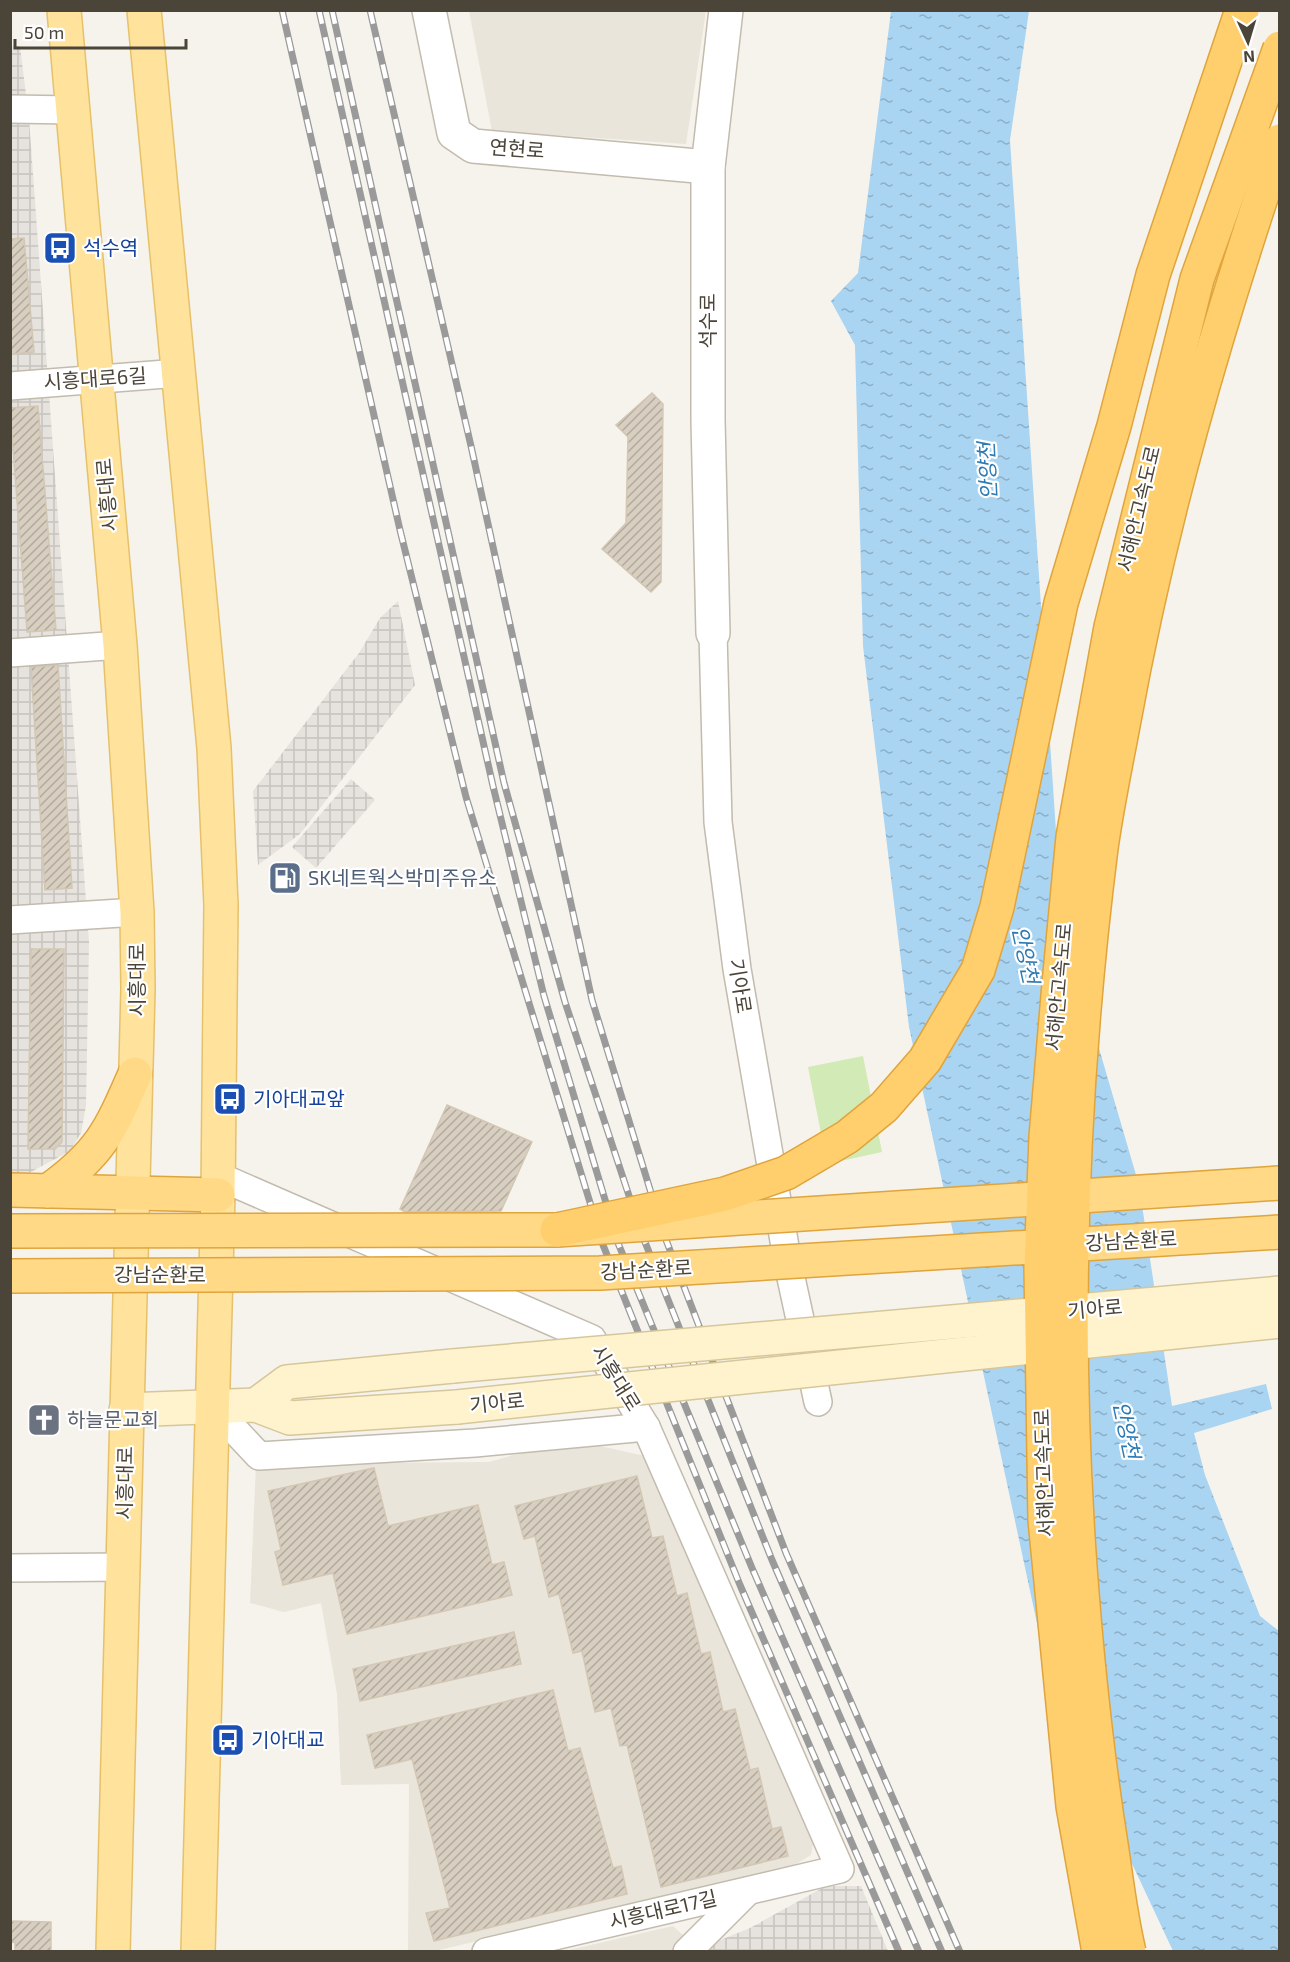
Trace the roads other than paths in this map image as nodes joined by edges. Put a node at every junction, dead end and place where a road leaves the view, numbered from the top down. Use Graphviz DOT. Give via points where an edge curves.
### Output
graph roads {
  1 [pos="64,10"];
  2 [pos="144,10"];
  3 [pos="429,10"];
  4 [pos="726,10"];
  5 [pos="1242,10"];
  6 [pos="1280,48"];
  7 [pos="10,109"];
  8 [pos="73,110"];
  9 [pos="1280,141"];
  10 [pos="708,167"];
  11 [pos="179,373"];
  12 [pos="97,379"];
  13 [pos="10,386"];
  14 [pos="713,633"];
  15 [pos="120,645"];
  16 [pos="10,653"];
  17 [pos="136,912"];
  18 [pos="10,920"];
  19 [pos="135,1074"];
  20 [pos="1280,1183"];
  21 [pos="218,1186"];
  22 [pos="10,1190"];
  23 [pos="48,1191"];
  24 [pos="132,1193"];
  25 [pos="558,1230"];
  26 [pos="10,1231"];
  27 [pos="1280,1232"];
  28 [pos="10,1243"];
  29 [pos="131,1244"];
  30 [pos="217,1245"];
  31 [pos="10,1276"];
  32 [pos="1280,1293"];
  33 [pos="1280,1322"];
  34 [pos="818,1402"];
  35 [pos="256,1405"];
  36 [pos="213,1407"];
  37 [pos="126,1410"];
  38 [pos="646,1427"];
  39 [pos="123,1567"];
  40 [pos="10,1568"];
  41 [pos="840,1869"];
  42 [pos="749,1890"];
  43 [pos="113,1952"];
  44 [pos="198,1952"];
  45 [pos="486,1952"];
  46 [pos="687,1952"];
  47 [pos="1099,1952"];
  48 [pos="1129,1952"];
  1 -- 8 [label="main road, 시흥대로"];
  2 -- 11 [label="main road"];
  3 -- 10 [label="street, 연현로" via="454,133 473,146"];
  4 -- 10 [label="street, 석수로"];
  5 -- 25 [label="highway, bridge" via="1153,275 1114,426 1061,603 997,907 972,980 925,1060 884,1107 837,1143 786,1173 725,1194"];
  6 -- 47 [label="highway, 서해안고속도로, bridge" via="1197,279 1113,616 1073,837 1060,973 1046,1137 1041,1267 1045,1520 1073,1806"];
  7 -- 8 [label="street"];
  8 -- 12 [label="main road, 시흥대로"];
  9 -- 48 [label="highway, 서해안고속도로, bridge" via="1228,292 1137,647 1102,844 1087,987 1075,1145 1072,1379 1076,1513 1087,1659 1104,1803"];
  10 -- 14 [label="street, 석수로"];
  11 -- 12 [label="street, 시흥대로6길"];
  11 -- 21 [label="main road" via="214,748 221,905"];
  12 -- 13 [label="street, 시흥대로6길"];
  12 -- 15 [label="main road, 시흥대로"];
  14 -- 34 [label="street, 기아로" via="718,822 737,969 786,1254"];
  15 -- 16 [label="street"];
  15 -- 17 [label="main road, 시흥대로"];
  17 -- 18 [label="street"];
  17 -- 19 [label="main road, 시흥대로"];
  19 -- 23 [label="highway" via="109,1133 88,1159"];
  19 -- 24 [label="main road, 시흥대로"];
  20 -- 25 [label="highway, bridge"];
  21 -- 24 [label="highway"];
  21 -- 30 [label="main road"];
  21 -- 38 [label="street, 시흥대로" via="591,1339"];
  22 -- 23 [label="highway"];
  23 -- 24 [label="highway"];
  24 -- 29 [label="main road, 시흥대로"];
  25 -- 26 [label="highway, bridge"];
  27 -- 31 [label="highway, 강남순환로, bridge" via="600,1273"];
  28 -- 29 [label="highway"];
  29 -- 30 [label="highway"];
  29 -- 37 [label="main road, 시흥대로"];
  30 -- 36 [label="main road"];
  32 -- 35 [label="main road, 기아로, bridge" via="286,1382"];
  33 -- 35 [label="main road, 기아로, bridge" via="457,1407 290,1418"];
  35 -- 36 [label="main road, 기아로"];
  36 -- 37 [label="main road, 기아로"];
  36 -- 38 [label="street, 시흥대로" via="259,1456 475,1443"];
  36 -- 44 [label="main road"];
  37 -- 39 [label="main road, 시흥대로"];
  38 -- 41 [label="street, 시흥대로"];
  39 -- 40 [label="street"];
  39 -- 43 [label="main road, 시흥대로"];
  41 -- 42 [label="street, 시흥대로17길"];
  42 -- 45 [label="street, 시흥대로17길"];
  42 -- 46 [label="street"];
}
